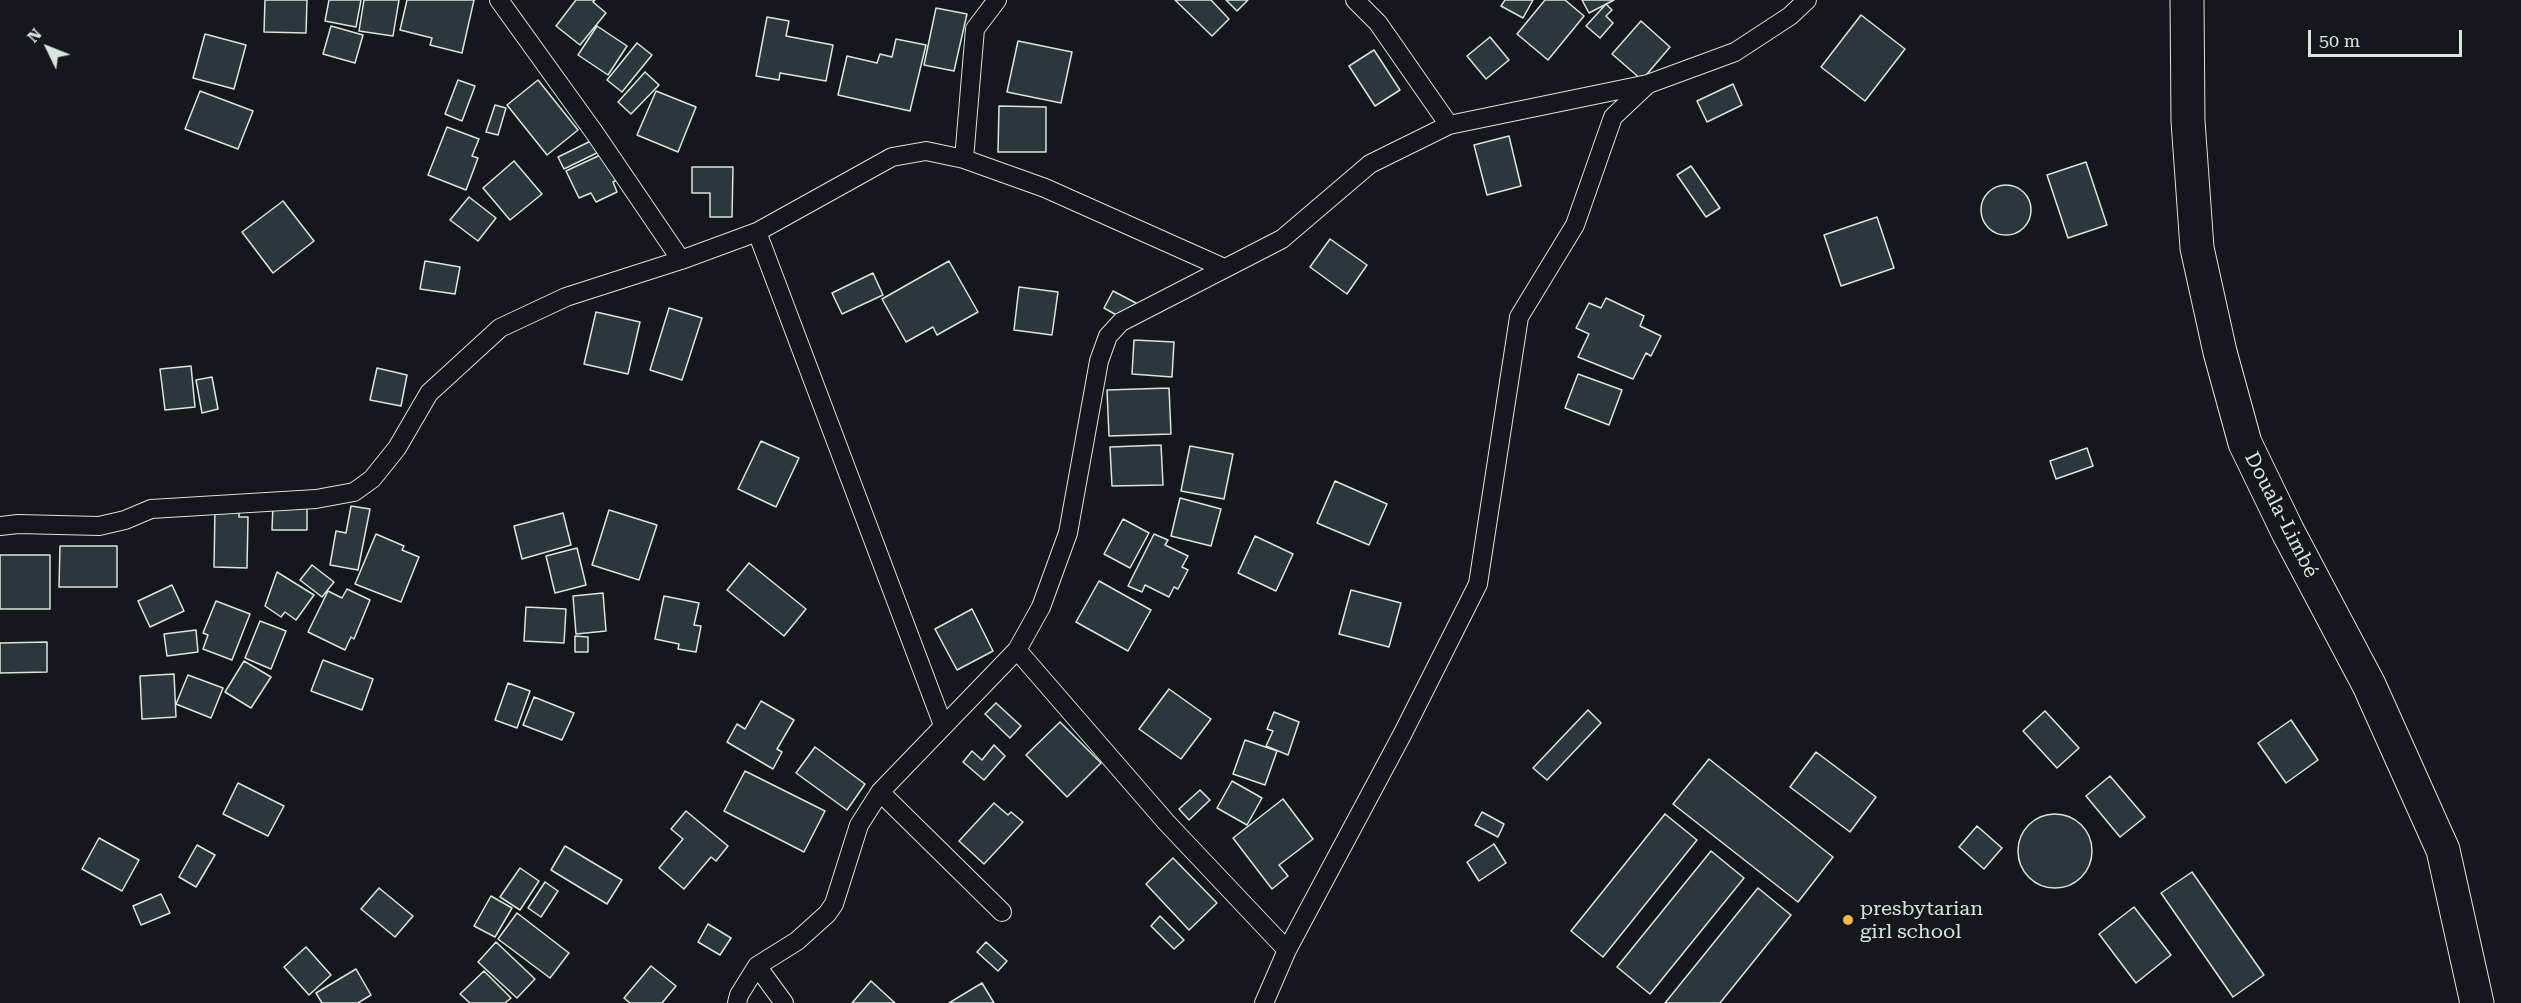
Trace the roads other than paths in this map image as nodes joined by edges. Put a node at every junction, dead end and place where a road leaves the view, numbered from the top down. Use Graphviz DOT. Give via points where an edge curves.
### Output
graph roads {
  1 [pos="499,0"];
  2 [pos="997,0"];
  3 [pos="1355,0"];
  4 [pos="1807,0"];
  5 [pos="2187,0"];
  6 [pos="1648,84"];
  7 [pos="1449,125"];
  8 [pos="963,159"];
  9 [pos="757,232"];
  10 [pos="681,260"];
  11 [pos="1224,268"];
  12 [pos="0,526"];
  13 [pos="1017,650"];
  14 [pos="943,725"];
  15 [pos="880,792"];
  16 [pos="1002,912"];
  17 [pos="1287,950"];
  18 [pos="757,966"];
  19 [pos="737,1003"];
  20 [pos="783,1003"];
  21 [pos="1264,1003"];
  22 [pos="2477,1003"];
  1 -- 10 [label="street"];
  2 -- 8 [label="street" via="975,29"];
  3 -- 7 [label="street" via="1378,23"];
  4 -- 6 [label="street" via="1790,16 1735,52"];
  5 -- 22 [label="highway, Douala-Limbé" via="2188,121 2197,248 2245,443 2369,686 2443,850"];
  6 -- 7 [label="street"];
  6 -- 17 [label="street" via="1613,117 1575,225 1519,317 1478,584"];
  7 -- 11 [label="street" via="1370,164 1282,239"];
  8 -- 9 [label="street" via="926,151 892,157"];
  8 -- 11 [label="street" via="1045,188"];
  9 -- 10 [label="street"];
  9 -- 14 [label="street"];
  10 -- 12 [label="street" via="566,297 500,328 429,393 397,448 372,479 354,492 316,499 152,509 99,526"];
  11 -- 13 [label="street" via="1121,322 1108,336 1099,361 1068,533 1041,607"];
  13 -- 14 [label="street"];
  13 -- 17 [label="street" via="1166,822"];
  14 -- 15 [label="street"];
  15 -- 16 [label="street"];
  15 -- 18 [label="street" via="859,825 834,904 827,914"];
  17 -- 21 [label="street"];
  18 -- 19 [label="street"];
  18 -- 20 [label="street"];
}
